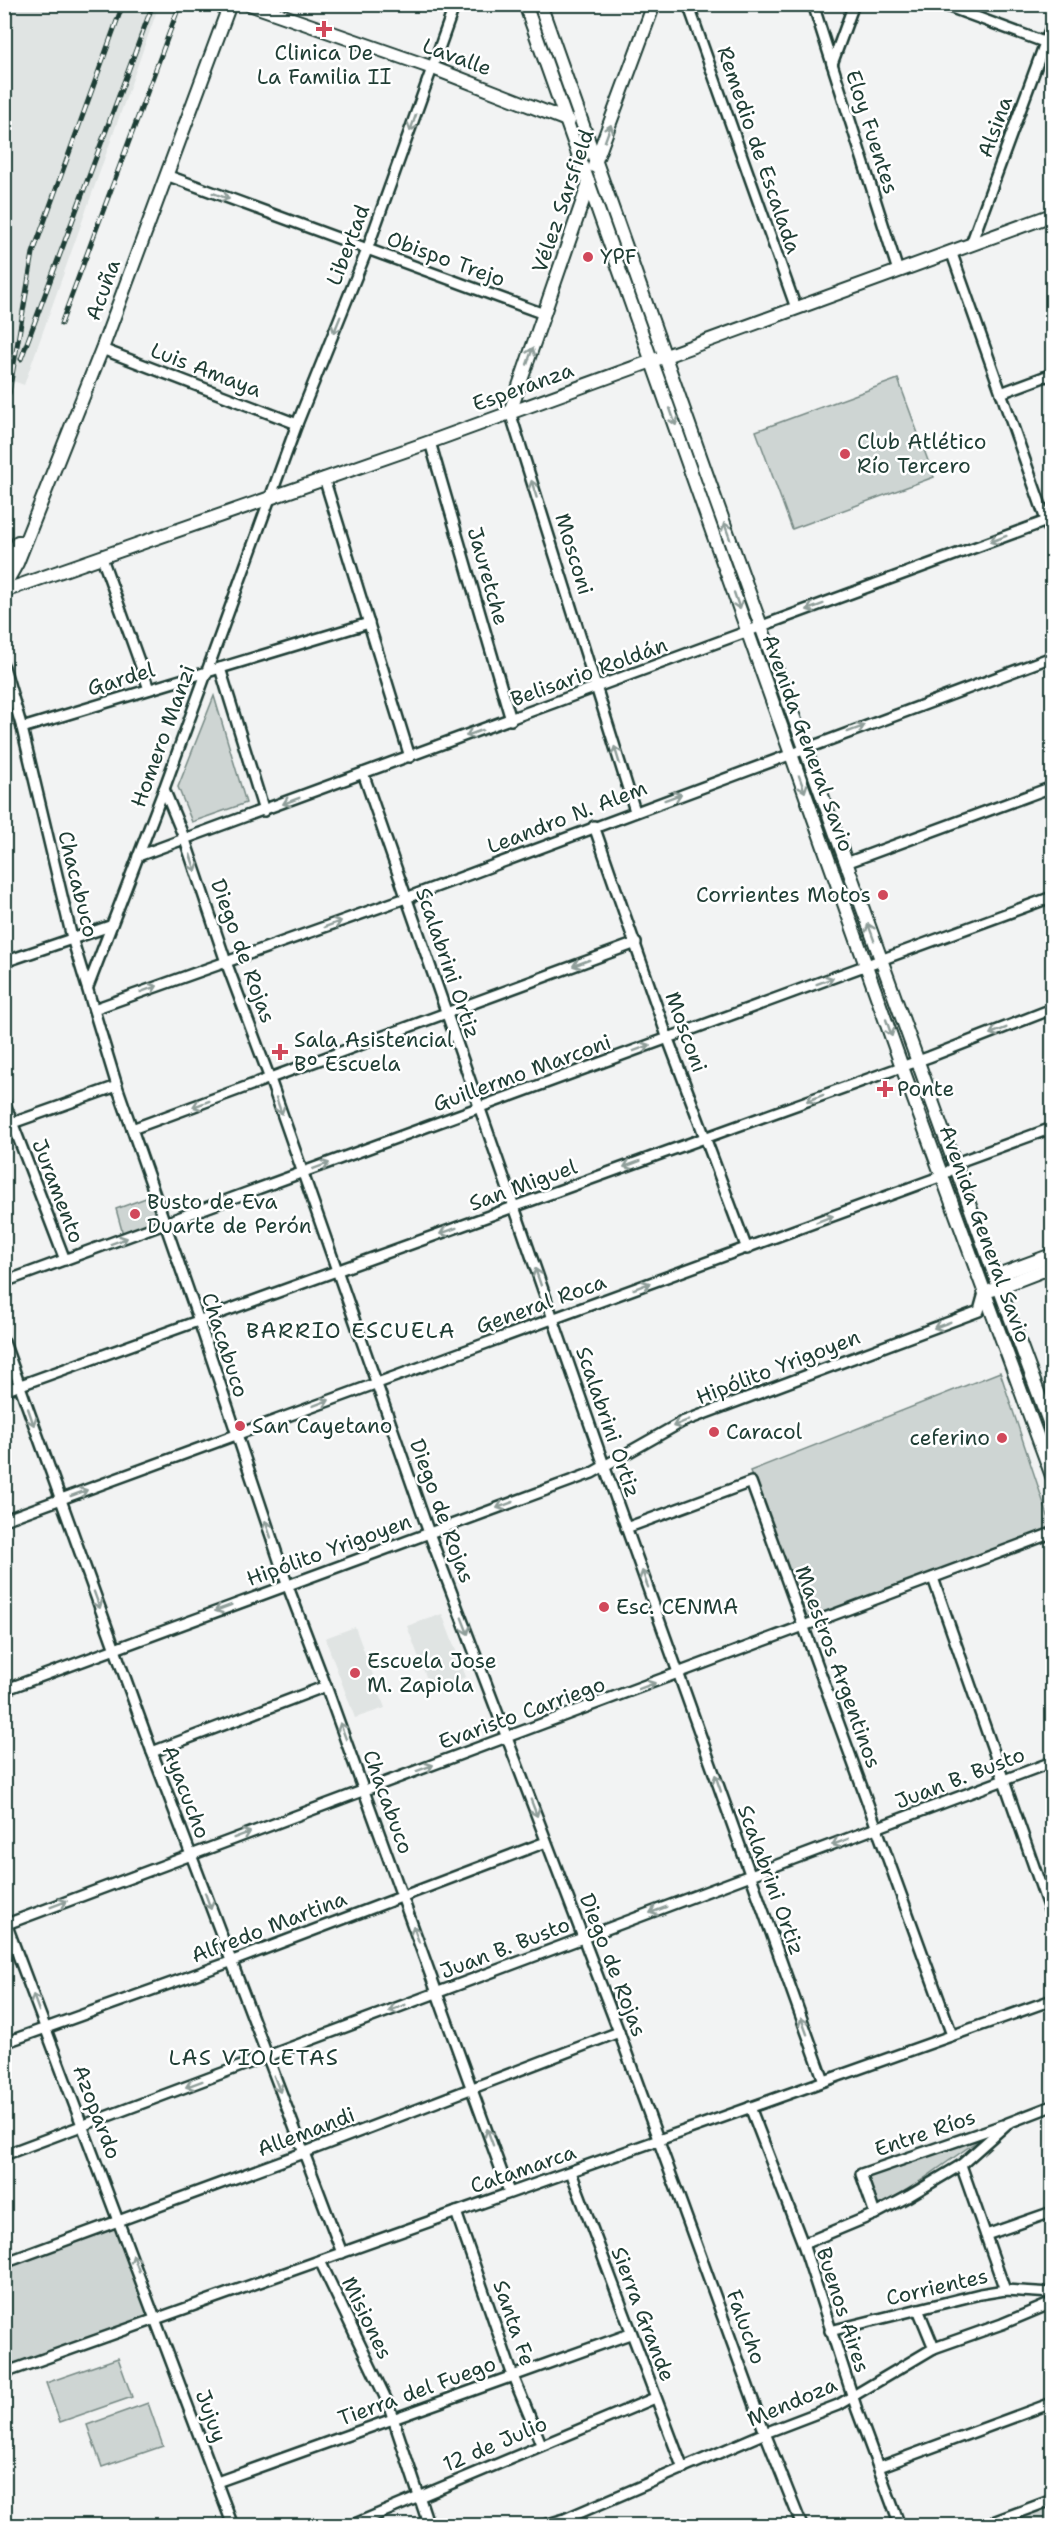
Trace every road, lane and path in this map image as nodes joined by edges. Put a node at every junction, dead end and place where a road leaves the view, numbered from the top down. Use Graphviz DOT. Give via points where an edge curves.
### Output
graph roads {
  1 [pos="230,4"];
  2 [pos="249,4"];
  3 [pos="454,4"];
  4 [pos="525,4"];
  5 [pos="540,4"];
  6 [pos="654,4"];
  7 [pos="688,4"];
  8 [pos="813,4"];
  9 [pos="854,4"];
  10 [pos="941,4"];
  11 [pos="1053,24"];
  12 [pos="1049,44"];
  13 [pos="831,65"];
  14 [pos="433,69"];
  15 [pos="565,119"];
  16 [pos="583,126"];
  17 [pos="595,164"];
  18 [pos="166,176"];
  19 [pos="589,184"];
  20 [pos="1053,214"];
  21 [pos="971,244"];
  22 [pos="367,250"];
  23 [pos="951,251"];
  24 [pos="898,271"];
  25 [pos="796,308"];
  26 [pos="544,314"];
  27 [pos="102,349"];
  28 [pos="660,359"];
  29 [pos="1053,374"];
  30 [pos="1001,393"];
  31 [pos="510,412"];
  32 [pos="297,424"];
  33 [pos="430,442"];
  34 [pos="324,478"];
  35 [pos="44,493"];
  36 [pos="271,497"];
  37 [pos="1050,520"];
  38 [pos="1053,537"];
  39 [pos="102,558"];
  40 [pos="4,568"];
  41 [pos="4,586"];
  42 [pos="4,591"];
  43 [pos="369,623"];
  44 [pos="762,627"];
  45 [pos="748,632"];
  46 [pos="1053,657"];
  47 [pos="4,667"];
  48 [pos="220,668"];
  49 [pos="206,672"];
  50 [pos="596,688"];
  51 [pos="149,689"];
  52 [pos="511,720"];
  53 [pos="22,728"];
  54 [pos="805,748"];
  55 [pos="791,753"];
  56 [pos="410,757"];
  57 [pos="363,773"];
  58 [pos="1053,787"];
  59 [pos="164,789"];
  60 [pos="264,811"];
  61 [pos="635,811"];
  62 [pos="594,826"];
  63 [pos="185,840"];
  64 [pos="138,856"];
  65 [pos="846,863"];
  66 [pos="1053,897"];
  67 [pos="406,898"];
  68 [pos="110,926"];
  69 [pos="72,938"];
  70 [pos="636,943"];
  71 [pos="881,960"];
  72 [pos="4,962"];
  73 [pos="226,962"];
  74 [pos="867,966"];
  75 [pos="88,987"];
  76 [pos="94,1009"];
  77 [pos="1053,1010"];
  78 [pos="446,1013"];
  79 [pos="668,1039"];
  80 [pos="918,1061"];
  81 [pos="902,1067"];
  82 [pos="270,1079"];
  83 [pos="117,1086"];
  84 [pos="4,1101"];
  85 [pos="479,1108"];
  86 [pos="9,1124"];
  87 [pos="1053,1128"];
  88 [pos="132,1129"];
  89 [pos="705,1138"];
  90 [pos="955,1164"];
  91 [pos="302,1173"];
  92 [pos="942,1176"];
  93 [pos="514,1207"];
  94 [pos="164,1224"];
  95 [pos="747,1249"];
  96 [pos="1053,1255"];
  97 [pos="65,1260"];
  98 [pos="1053,1267"];
  99 [pos="337,1272"];
  100 [pos="4,1282"];
  101 [pos="997,1282"];
  102 [pos="984,1293"];
  103 [pos="552,1318"];
  104 [pos="199,1321"];
  105 [pos="4,1342"];
  106 [pos="376,1382"];
  107 [pos="21,1385"];
  108 [pos="4,1391"];
  109 [pos="1048,1401"];
  110 [pos="1053,1430"];
  111 [pos="236,1435"];
  112 [pos="605,1468"];
  113 [pos="1053,1476"];
  114 [pos="60,1500"];
  115 [pos="4,1520"];
  116 [pos="626,1528"];
  117 [pos="429,1533"];
  118 [pos="1053,1533"];
  119 [pos="933,1578"];
  120 [pos="287,1584"];
  121 [pos="804,1625"];
  122 [pos="114,1648"];
  123 [pos="679,1674"];
  124 [pos="326,1686"];
  125 [pos="4,1690"];
  126 [pos="507,1738"];
  127 [pos="152,1752"];
  128 [pos="1053,1762"];
  129 [pos="1003,1780"];
  130 [pos="364,1791"];
  131 [pos="878,1828"];
  132 [pos="546,1842"];
  133 [pos="190,1854"];
  134 [pos="750,1876"];
  135 [pos="402,1895"];
  136 [pos="1053,1918"];
  137 [pos="5,1923"];
  138 [pos="583,1938"];
  139 [pos="230,1962"];
  140 [pos="437,1993"];
  141 [pos="1053,2000"];
  142 [pos="45,2027"];
  143 [pos="619,2032"];
  144 [pos="952,2035"];
  145 [pos="4,2043"];
  146 [pos="267,2058"];
  147 [pos="824,2081"];
  148 [pos="472,2088"];
  149 [pos="1053,2106"];
  150 [pos="750,2107"];
  151 [pos="1008,2123"];
  152 [pos="83,2126"];
  153 [pos="659,2140"];
  154 [pos="303,2153"];
  155 [pos="4,2155"];
  156 [pos="961,2165"];
  157 [pos="571,2172"];
  158 [pos="510,2192"];
  159 [pos="456,2212"];
  160 [pos="1053,2212"];
  161 [pos="875,2214"];
  162 [pos="120,2220"];
  163 [pos="986,2235"];
  164 [pos="802,2244"];
  165 [pos="342,2253"];
  166 [pos="320,2261"];
  167 [pos="4,2264"];
  168 [pos="1005,2290"];
  169 [pos="1053,2293"];
  170 [pos="1053,2303"];
  171 [pos="918,2309"];
  172 [pos="156,2318"];
  173 [pos="830,2331"];
  174 [pos="630,2334"];
  175 [pos="933,2348"];
  176 [pos="4,2373"];
  177 [pos="513,2376"];
  178 [pos="853,2396"];
  179 [pos="655,2398"];
  180 [pos="1053,2403"];
  181 [pos="394,2419"];
  182 [pos="765,2433"];
  183 [pos="542,2444"];
  184 [pos="879,2467"];
  185 [pos="683,2469"];
  186 [pos="217,2482"];
  187 [pos="418,2496"];
  188 [pos="1053,2500"];
  189 [pos="233,2526"];
  190 [pos="350,2526"];
  191 [pos="429,2526"];
  192 [pos="541,2526"];
  193 [pos="802,2526"];
  194 [pos="900,2526"];
  195 [pos="982,2526"];
  1 -- 18 [label="main road, Acuña"];
  2 -- 14 [label="main road, Lavalle"];
  3 -- 14 [label="street, Libertad"];
  4 -- 15 [label="main road"];
  5 -- 16 [label="main road"];
  17 -- 6 [label="main road, Vélez Sarsfield, one-way"];
  7 -- 25 [label="street, Remedio de Escalada"];
  8 -- 13 [label="street, Eloy Fuentes"];
  9 -- 13 [label="street"];
  10 -- 12 [label="street"];
  11 -- 12 [label="street, Alsina"];
  12 -- 21 [label="street, Alsina"];
  13 -- 24 [label="street, Eloy Fuentes"];
  14 -- 15 [label="main road, Lavalle"];
  14 -- 22 [label="street, Libertad, one-way"];
  15 -- 16 [label="main road, Lavalle"];
  15 -- 19 [label="main road"];
  16 -- 17 [label="main road"];
  17 -- 19 [label="main road, Vélez Sarsfield"];
  17 -- 28 [label="main road"];
  18 -- 22 [label="street, Obispo Trejo, one-way"];
  18 -- 27 [label="main road, Acuña"];
  19 -- 26 [label="main road, Vélez Sarsfield"];
  19 -- 28 [label="main road"];
  20 -- 21 [label="main road, Esperanza"];
  21 -- 23 [label="main road, Esperanza"];
  22 -- 26 [label="street, Obispo Trejo"];
  22 -- 32 [label="street, Libertad, one-way"];
  23 -- 24 [label="main road, Esperanza"];
  23 -- 30 [label="street"];
  24 -- 25 [label="main road, Esperanza"];
  25 -- 28 [label="main road, Esperanza"];
  31 -- 26 [label="main road, Vélez Sarsfield, one-way"];
  27 -- 32 [label="street, Luis Amaya"];
  27 -- 35 [label="main road, Acuña"];
  28 -- 31 [label="main road, Esperanza"];
  44 -- 28 [label="main road, Avenida General Savio, one-way"];
  28 -- 45 [label="main road, Avenida General Savio, one-way"];
  29 -- 30 [label="street"];
  30 -- 37 [label="street"];
  31 -- 33 [label="main road, Esperanza"];
  50 -- 31 [label="street, Mosconi, one-way"];
  32 -- 36 [label="street, Libertad"];
  33 -- 34 [label="main road, Esperanza"];
  33 -- 52 [label="street, Jauretche"];
  34 -- 36 [label="main road, Esperanza"];
  34 -- 43 [label="street"];
  35 -- 40 [label="main road"];
  35 -- 41 [label="main road, Acuña"];
  36 -- 39 [label="main road, Esperanza"];
  36 -- 49 [label="street, Homero Manzi"];
  37 -- 38 [label="street"];
  37 -- 44 [label="street, Belisario Roldán, one-way"];
  39 -- 42 [label="main road, Esperanza"];
  39 -- 51 [label="street"];
  43 -- 48 [label="street, Gardel"];
  43 -- 56 [label="street"];
  44 -- 45 [label="street, Belisario Roldán"];
  44 -- 54 [label="main road, Avenida General Savio"];
  45 -- 50 [label="street, Belisario Roldán"];
  45 -- 55 [label="main road, Avenida General Savio"];
  54 -- 46 [label="street, Leandro N. Alem, one-way"];
  47 -- 53 [label="street, Chacabuco"];
  48 -- 49 [label="street, Gardel"];
  48 -- 60 [label="street"];
  49 -- 51 [label="street, Gardel"];
  49 -- 59 [label="street, Homero Manzi"];
  50 -- 52 [label="street, Belisario Roldán"];
  61 -- 50 [label="street, Mosconi, one-way"];
  51 -- 53 [label="street, Gardel"];
  52 -- 56 [label="street, Belisario Roldán, one-way"];
  53 -- 69 [label="street, Chacabuco"];
  54 -- 55 [label="street, Leandro N. Alem"];
  54 -- 65 [label="main road, Avenida General Savio"];
  61 -- 55 [label="street, Leandro N. Alem, one-way"];
  55 -- 74 [label="main road, Avenida General Savio, one-way"];
  56 -- 57 [label="street, Belisario Roldán"];
  57 -- 60 [label="street, Belisario Roldán, one-way"];
  57 -- 67 [label="street, Scalabrini Ortiz"];
  58 -- 65 [label="street"];
  59 -- 63 [label="street, Diego de Rojas"];
  59 -- 64 [label="street, Homero Manzi"];
  60 -- 63 [label="street, Belisario Roldán"];
  61 -- 62 [label="street, Leandro N. Alem"];
  62 -- 67 [label="street, Leandro N. Alem"];
  62 -- 70 [label="street, Mosconi"];
  63 -- 64 [label="street, Belisario Roldán"];
  63 -- 73 [label="street, Diego de Rojas, one-way"];
  64 -- 68 [label="street, Homero Manzi"];
  71 -- 65 [label="main road, Avenida General Savio, one-way"];
  66 -- 71 [label="street, Guillermo Marconi"];
  73 -- 67 [label="street, Leandro N. Alem, one-way"];
  67 -- 78 [label="street, Scalabrini Ortiz"];
  68 -- 69 [label="street"];
  68 -- 75 [label="street, Homero Manzi"];
  69 -- 72 [label="street"];
  69 -- 75 [label="street, Chacabuco"];
  70 -- 78 [label="street, one-way"];
  70 -- 79 [label="street, Mosconi"];
  71 -- 74 [label="street, Guillermo Marconi"];
  71 -- 80 [label="main road, Avenida General Savio"];
  76 -- 73 [label="street, Leandro N. Alem, one-way"];
  73 -- 82 [label="street, Diego de Rojas"];
  79 -- 74 [label="street, Guillermo Marconi, one-way"];
  74 -- 81 [label="main road, Avenida General Savio, one-way"];
  75 -- 76 [label="street, Chacabuco"];
  76 -- 83 [label="street, Chacabuco"];
  77 -- 80 [label="street, San Miguel, one-way"];
  78 -- 82 [label="street"];
  78 -- 85 [label="street, Scalabrini Ortiz"];
  85 -- 79 [label="street, Guillermo Marconi, one-way"];
  79 -- 89 [label="street, Mosconi"];
  80 -- 81 [label="street, San Miguel"];
  80 -- 90 [label="main road, Avenida General Savio"];
  81 -- 89 [label="street, San Miguel, one-way"];
  81 -- 92 [label="main road, Avenida General Savio"];
  82 -- 88 [label="street, one-way"];
  82 -- 91 [label="street, Diego de Rojas, one-way"];
  83 -- 86 [label="street"];
  83 -- 88 [label="street, Chacabuco"];
  84 -- 86 [label="street, Juramento"];
  91 -- 85 [label="street, Guillermo Marconi, one-way"];
  85 -- 93 [label="street, Scalabrini Ortiz"];
  86 -- 97 [label="street, Juramento"];
  87 -- 90 [label="street, General Roca"];
  88 -- 94 [label="street, Chacabuco"];
  89 -- 93 [label="street, San Miguel, one-way"];
  89 -- 95 [label="street, Mosconi"];
  90 -- 92 [label="street, General Roca"];
  90 -- 101 [label="main road, Avenida General Savio"];
  91 -- 94 [label="street, Guillermo Marconi"];
  91 -- 99 [label="street, Diego de Rojas"];
  95 -- 92 [label="street, General Roca, one-way"];
  92 -- 102 [label="main road, Avenida General Savio"];
  93 -- 99 [label="street, San Miguel, one-way"];
  103 -- 93 [label="street, Scalabrini Ortiz, one-way"];
  97 -- 94 [label="street, Guillermo Marconi, one-way"];
  94 -- 104 [label="street, Chacabuco"];
  103 -- 95 [label="street, General Roca, one-way"];
  96 -- 101 [label="main road"];
  97 -- 100 [label="street, Guillermo Marconi"];
  98 -- 101 [label="main road"];
  99 -- 104 [label="street, San Miguel"];
  99 -- 106 [label="street, Diego de Rojas"];
  101 -- 102 [label="main road"];
  101 -- 109 [label="main road, Avenida General Savio"];
  102 -- 112 [label="street, Hipólito Yrigoyen, one-way" via="979,1311 682,1422"];
  102 -- 113 [label="main road, Avenida General Savio"];
  103 -- 106 [label="street, General Roca"];
  103 -- 112 [label="street, Scalabrini Ortiz"];
  104 -- 107 [label="street, San Miguel"];
  104 -- 111 [label="street, Chacabuco"];
  105 -- 107 [label="street, Ayacucho"];
  111 -- 106 [label="street, General Roca, one-way"];
  106 -- 117 [label="street, Diego de Rojas"];
  107 -- 108 [label="street, San Miguel"];
  107 -- 114 [label="street, Ayacucho, one-way"];
  109 -- 110 [label="main road, Avenida General Savio"];
  114 -- 111 [label="street, General Roca, one-way"];
  120 -- 111 [label="street, Chacabuco, one-way"];
  112 -- 116 [label="street, Scalabrini Ortiz"];
  112 -- 117 [label="street, Hipólito Yrigoyen, one-way"];
  114 -- 115 [label="street, General Roca"];
  114 -- 122 [label="street, Ayacucho, one-way"];
  116 -- 121 [label="street, Maestros Argentinos" via="751,1482"];
  123 -- 116 [label="street, Scalabrini Ortiz, one-way"];
  117 -- 120 [label="street, Hipólito Yrigoyen"];
  117 -- 126 [label="street, Diego de Rojas, one-way"];
  118 -- 119 [label="street, Evaristo Carriego"];
  119 -- 121 [label="street, Evaristo Carriego"];
  119 -- 129 [label="street"];
  120 -- 122 [label="street, Hipólito Yrigoyen, one-way"];
  120 -- 124 [label="street, Chacabuco"];
  121 -- 123 [label="street, Evaristo Carriego"];
  121 -- 131 [label="street, Maestros Argentinos"];
  122 -- 125 [label="street, Hipólito Yrigoyen"];
  122 -- 127 [label="street, Ayacucho"];
  126 -- 123 [label="street, Evaristo Carriego, one-way"];
  134 -- 123 [label="street, Scalabrini Ortiz, one-way"];
  124 -- 127 [label="street"];
  130 -- 124 [label="street, Chacabuco, one-way"];
  130 -- 126 [label="street, Evaristo Carriego, one-way"];
  126 -- 132 [label="street, Diego de Rojas, one-way"];
  127 -- 133 [label="street, Ayacucho"];
  128 -- 129 [label="street, Juan B. Busto"];
  129 -- 131 [label="street, Juan B. Busto"];
  129 -- 136 [label="street"];
  133 -- 130 [label="street, Evaristo Carriego, one-way"];
  130 -- 135 [label="street, Chacabuco"];
  131 -- 134 [label="street, Juan B. Busto, one-way"];
  131 -- 144 [label="street, Maestros Argentinos"];
  132 -- 135 [label="street, Alfredo Martina"];
  132 -- 138 [label="street, Diego de Rojas"];
  137 -- 133 [label="street, Evaristo Carriego, one-way"];
  133 -- 139 [label="street, Ayacucho, one-way"];
  134 -- 138 [label="street, Juan B. Busto, one-way"];
  147 -- 134 [label="street, Scalabrini Ortiz, one-way"];
  135 -- 139 [label="street, Alfredo Martina"];
  140 -- 135 [label="street, Chacabuco, one-way"];
  142 -- 137 [label="street, Azopardo, one-way"];
  138 -- 140 [label="street, Juan B. Busto"];
  138 -- 143 [label="street, Diego de Rojas"];
  139 -- 142 [label="street, Alfredo Martina"];
  139 -- 146 [label="street, Ayacucho"];
  140 -- 146 [label="street, Juan B. Busto, one-way"];
  140 -- 148 [label="street, Chacabuco"];
  141 -- 144 [label="street, Catamarca"];
  142 -- 145 [label="street, Alfredo Martina"];
  142 -- 152 [label="street, Azopardo"];
  143 -- 148 [label="street, Allemandi"];
  143 -- 153 [label="street, Diego de Rojas"];
  144 -- 147 [label="street, Catamarca"];
  146 -- 152 [label="street, Juan B. Busto, one-way"];
  146 -- 154 [label="street, Ayacucho, one-way"];
  147 -- 150 [label="street, Catamarca"];
  148 -- 154 [label="street, Allemandi"];
  158 -- 148 [label="street, Chacabuco, one-way"];
  149 -- 151 [label="street, Entre Ríos"];
  150 -- 153 [label="street, Catamarca"];
  150 -- 164 [label="street, Buenos Aires"];
  151 -- 156 [label="street, Entre Ríos"];
  151 -- 161 [label="street, Entre Ríos" via="861,2174"];
  152 -- 155 [label="street, Juan B. Busto"];
  152 -- 162 [label="street, Azopardo"];
  153 -- 157 [label="street, Catamarca"];
  153 -- 182 [label="street, Falucho"];
  154 -- 162 [label="street, Allemandi"];
  154 -- 165 [label="street, Ayacucho"];
  156 -- 161 [label="street, Entre Ríos"];
  156 -- 163 [label="street"];
  157 -- 158 [label="street, Catamarca"];
  157 -- 174 [label="street, Sierra Grande"];
  158 -- 159 [label="street, Catamarca"];
  159 -- 165 [label="street, Catamarca"];
  159 -- 177 [label="street, Santa Fe"];
  160 -- 163 [label="street"];
  161 -- 164 [label="street, Entre Ríos"];
  162 -- 167 [label="street, Allemandi"];
  172 -- 162 [label="street, Azopardo, one-way"];
  163 -- 168 [label="street"];
  164 -- 173 [label="street, Buenos Aires"];
  165 -- 166 [label="street, Catamarca"];
  166 -- 172 [label="street, Catamarca"];
  166 -- 181 [label="street, Misiones"];
  168 -- 169 [label="street, Corrientes"];
  168 -- 171 [label="street, Corrientes"];
  170 -- 175 [label="street, Mendoza"];
  171 -- 173 [label="street, Corrientes"];
  171 -- 175 [label="street"];
  172 -- 176 [label="street, Catamarca"];
  172 -- 186 [label="street, Jujuy"];
  173 -- 178 [label="street, Buenos Aires"];
  174 -- 177 [label="street, Tierra del Fuego"];
  174 -- 179 [label="street, Sierra Grande"];
  175 -- 178 [label="street, Mendoza"];
  177 -- 181 [label="street, Tierra del Fuego"];
  177 -- 183 [label="street, Santa Fe"];
  178 -- 182 [label="street, Mendoza"];
  178 -- 184 [label="street, Buenos Aires"];
  179 -- 183 [label="street, 12 de Julio"];
  179 -- 185 [label="street, Sierra Grande"];
  180 -- 184 [label="street"];
  181 -- 186 [label="street, Tierra del Fuego"];
  181 -- 187 [label="street, Misiones"];
  182 -- 185 [label="street, Mendoza"];
  182 -- 193 [label="street, Falucho"];
  183 -- 187 [label="street, 12 de Julio"];
  184 -- 194 [label="street, Buenos Aires"];
  185 -- 192 [label="street, Mendoza"];
  186 -- 189 [label="street, Jujuy"];
  187 -- 190 [label="street, 12 de Julio"];
  187 -- 191 [label="street, Misiones"];
  188 -- 195 [label="street"];
}
